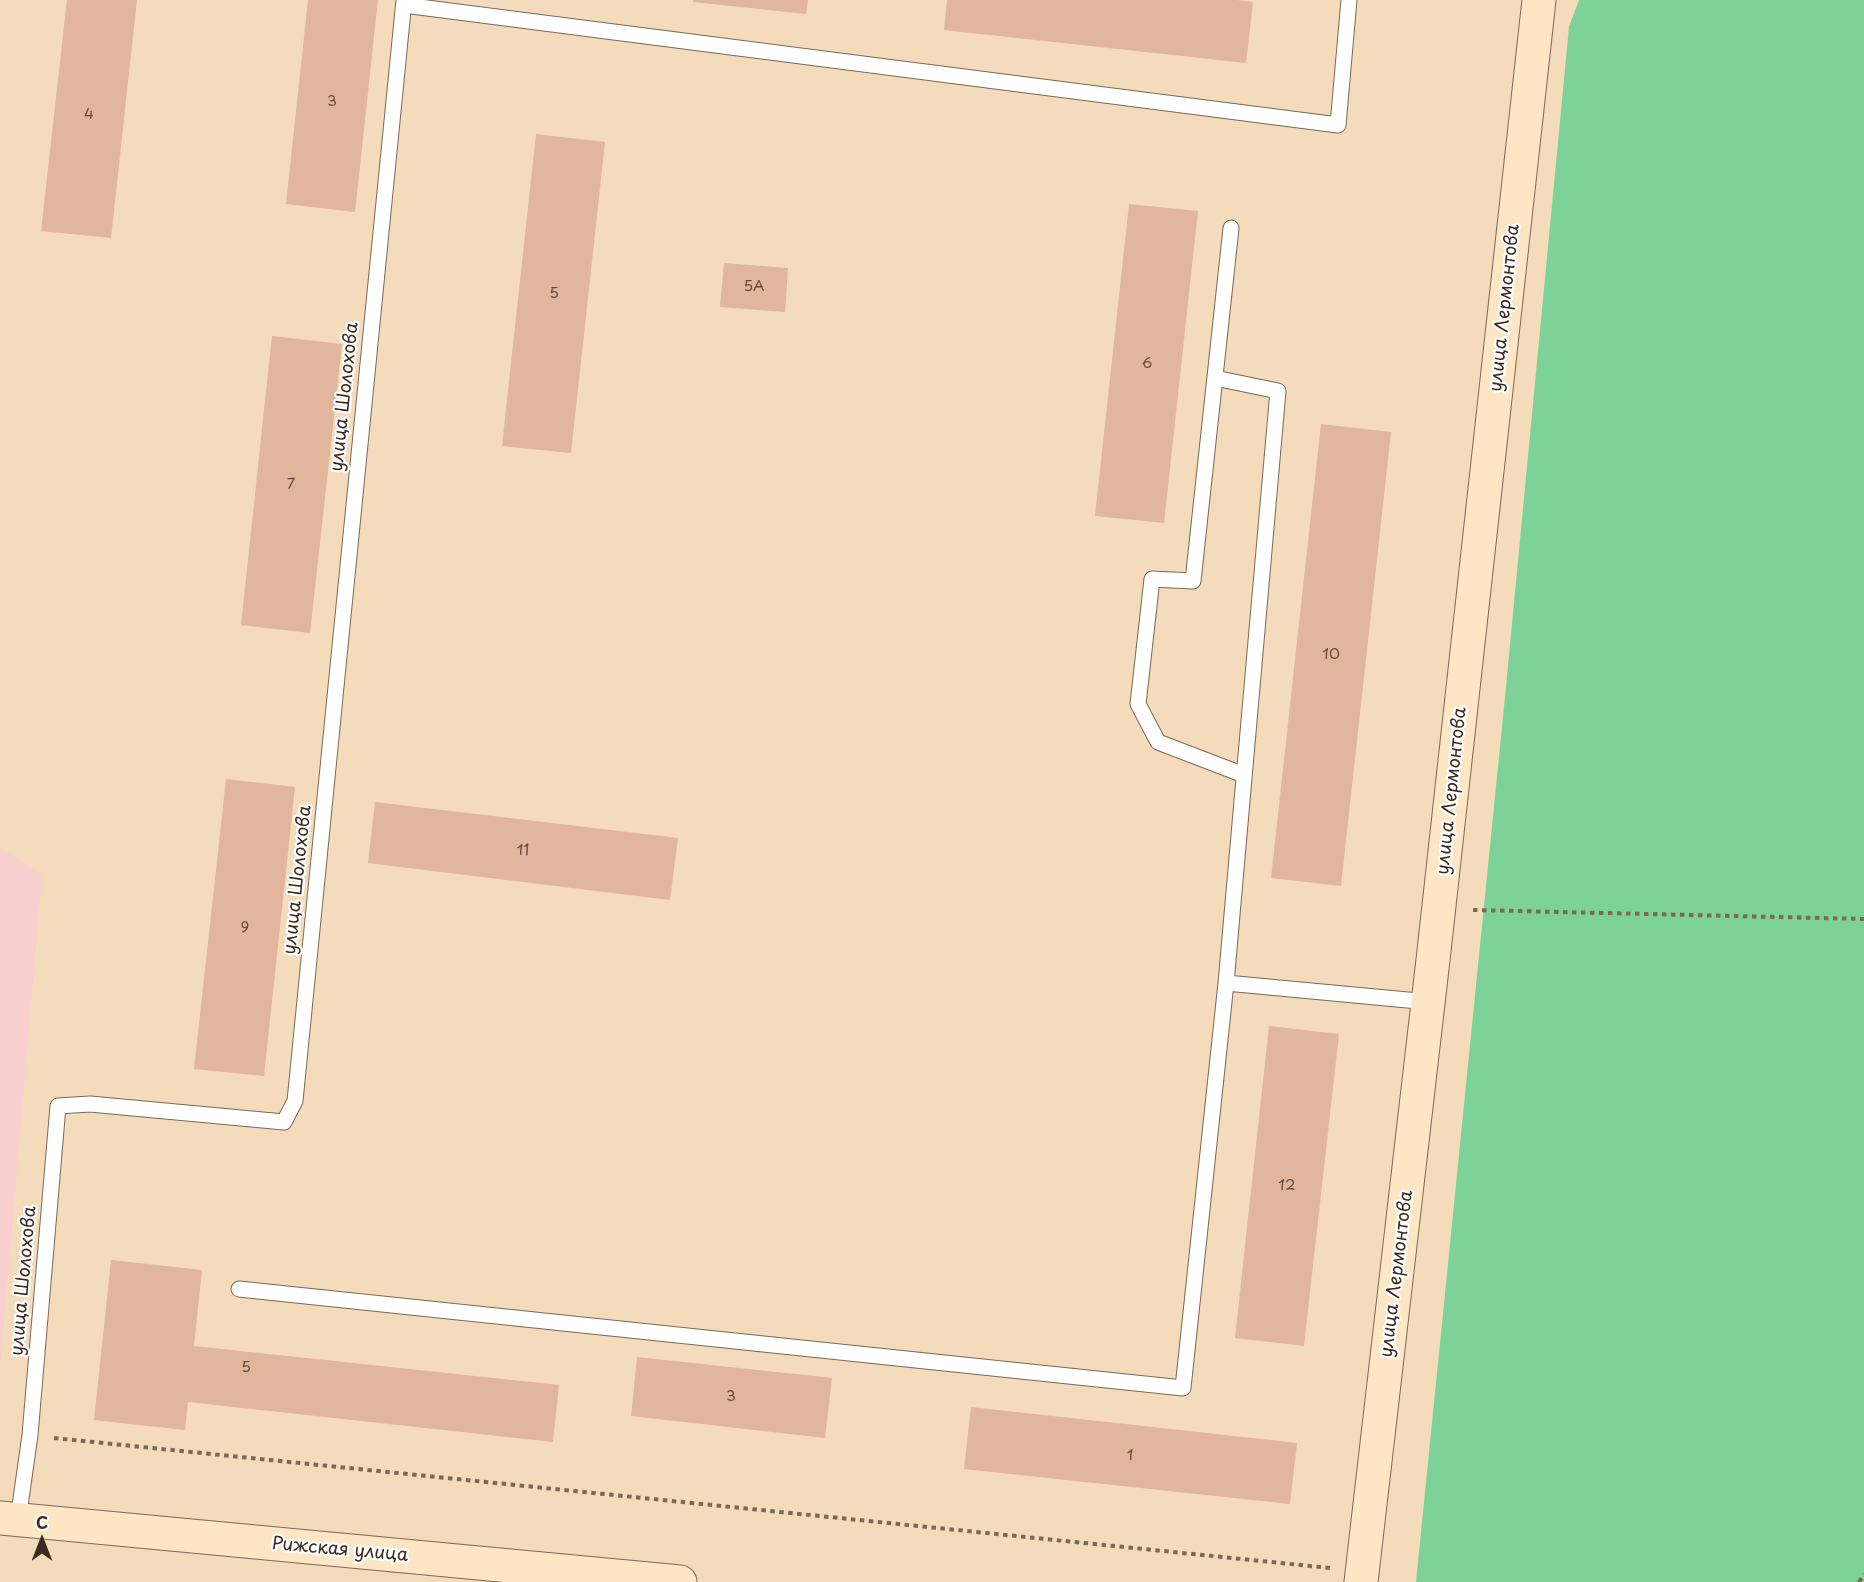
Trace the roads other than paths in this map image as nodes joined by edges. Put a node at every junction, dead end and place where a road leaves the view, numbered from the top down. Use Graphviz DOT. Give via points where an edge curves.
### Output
graph roads {
  1 [pos="1349,0"];
  2 [pos="1539,0"];
  3 [pos="404,3"];
  4 [pos="1232,228"];
  5 [pos="1215,378"];
  6 [pos="1244,775"];
  7 [pos="1226,983"];
  8 [pos="1429,1002"];
  9 [pos="239,1289"];
  10 [pos="9,1519"];
  11 [pos="1362,1577"];
  12 [pos="680,1582"];
  1 -- 3 [label="lane" via="1338,125"];
  2 -- 8 [label="street, улица Лермонтова"];
  3 -- 10 [label="lane, улица Шолохова" via="296,1101 284,1122 90,1104 58,1106 30,1435"];
  4 -- 5 [label="lane"];
  5 -- 6 [label="lane" via="1278,391"];
  5 -- 6 [label="lane" via="1193,581 1152,579 1138,704 1158,742"];
  6 -- 7 [label="lane"];
  7 -- 8 [label="lane"];
  7 -- 9 [label="lane" via="1183,1388"];
  8 -- 11 [label="street, улица Лермонтова"];
  10 -- 12 [label="street, Рижская улица"];
}
